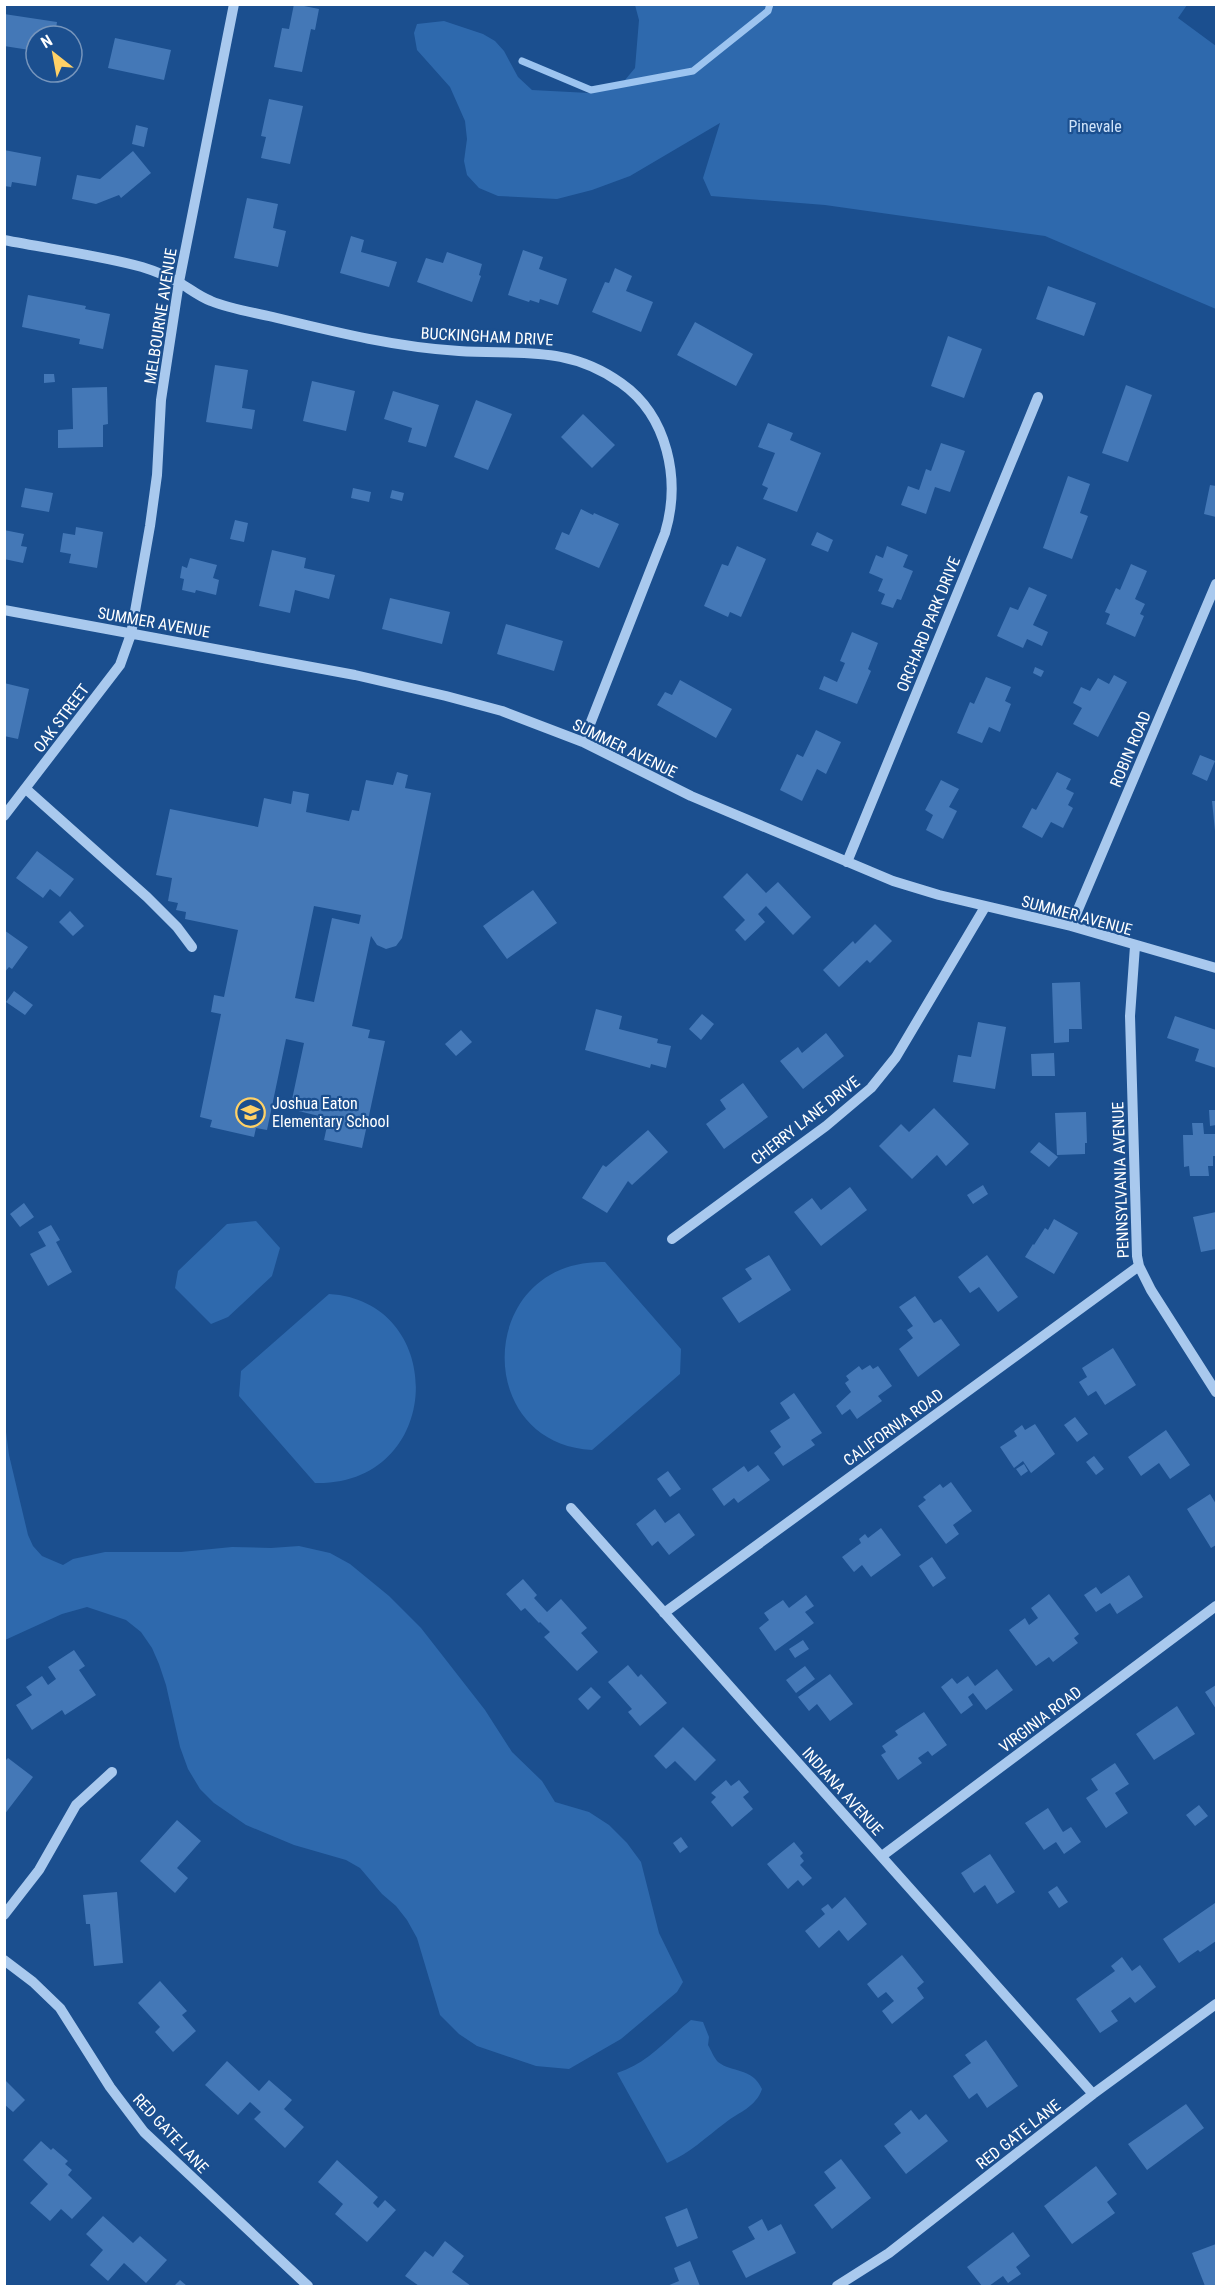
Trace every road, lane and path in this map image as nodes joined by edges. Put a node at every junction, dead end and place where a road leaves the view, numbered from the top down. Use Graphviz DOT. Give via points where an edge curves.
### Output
graph roads {
  1 [pos="234,4"];
  2 [pos="4,240"];
  3 [pos="179,282"];
  4 [pos="1038,397"];
  5 [pos="1216,584"];
  6 [pos="4,610"];
  7 [pos="131,634"];
  8 [pos="583,742"];
  9 [pos="26,789"];
  10 [pos="4,816"];
  11 [pos="847,862"];
  12 [pos="985,907"];
  13 [pos="1071,926"];
  14 [pos="1136,946"];
  15 [pos="192,947"];
  16 [pos="1216,968"];
  17 [pos="672,1239"];
  18 [pos="1139,1266"];
  19 [pos="1216,1392"];
  20 [pos="571,1508"];
  21 [pos="1216,1606"];
  22 [pos="664,1613"];
  23 [pos="112,1772"];
  24 [pos="882,1856"];
  25 [pos="4,1916"];
  26 [pos="4,1960"];
  27 [pos="1216,2004"];
  28 [pos="1093,2094"];
  29 [pos="308,2286"];
  30 [pos="837,2286"];
  1 -- 3 [label="street, MELBOURNE AVENUE"];
  2 -- 3 [label="street, BUCKINGHAM DRIVE" via="141,267"];
  3 -- 7 [label="street, MELBOURNE AVENUE" via="161,400 157,475"];
  3 -- 8 [label="street, BUCKINGHAM DRIVE" via="211,302 368,340 457,351 563,356 602,371 639,400 665,444 672,504 665,533"];
  4 -- 11 [label="street, ORCHARD PARK DRIVE"];
  5 -- 13 [label="street, ROBIN ROAD"];
  6 -- 7 [label="street, SUMMER AVENUE"];
  7 -- 8 [label="street, SUMMER AVENUE" via="355,675 446,696 502,711"];
  7 -- 9 [label="street, OAK STREET" via="120,665"];
  8 -- 11 [label="street, SUMMER AVENUE" via="691,796"];
  9 -- 10 [label="street, OAK STREET"];
  9 -- 15 [label="street" via="147,897"];
  11 -- 12 [label="street, SUMMER AVENUE" via="893,881"];
  12 -- 13 [label="street, SUMMER AVENUE"];
  12 -- 17 [label="street, CHERRY LANE DRIVE" via="896,1057 872,1088"];
  13 -- 14 [label="street, SUMMER AVENUE"];
  14 -- 16 [label="street, SUMMER AVENUE"];
  14 -- 18 [label="street, PENNSYLVANIA AVENUE" via="1130,1016"];
  18 -- 19 [label="street, PENNSYLVANIA AVENUE"];
  18 -- 22 [label="street, CALIFORNIA ROAD"];
  20 -- 22 [label="street, INDIANA AVENUE"];
  21 -- 24 [label="street, VIRGINIA ROAD"];
  22 -- 24 [label="street, INDIANA AVENUE"];
  23 -- 25 [label="street" via="76,1805 39,1870"];
  24 -- 28 [label="street, INDIANA AVENUE"];
  26 -- 29 [label="street, RED GATE LANE" via="60,2008 144,2132"];
  27 -- 28 [label="street, RED GATE LANE"];
  28 -- 30 [label="street, RED GATE LANE" via="919,2230"];
}
